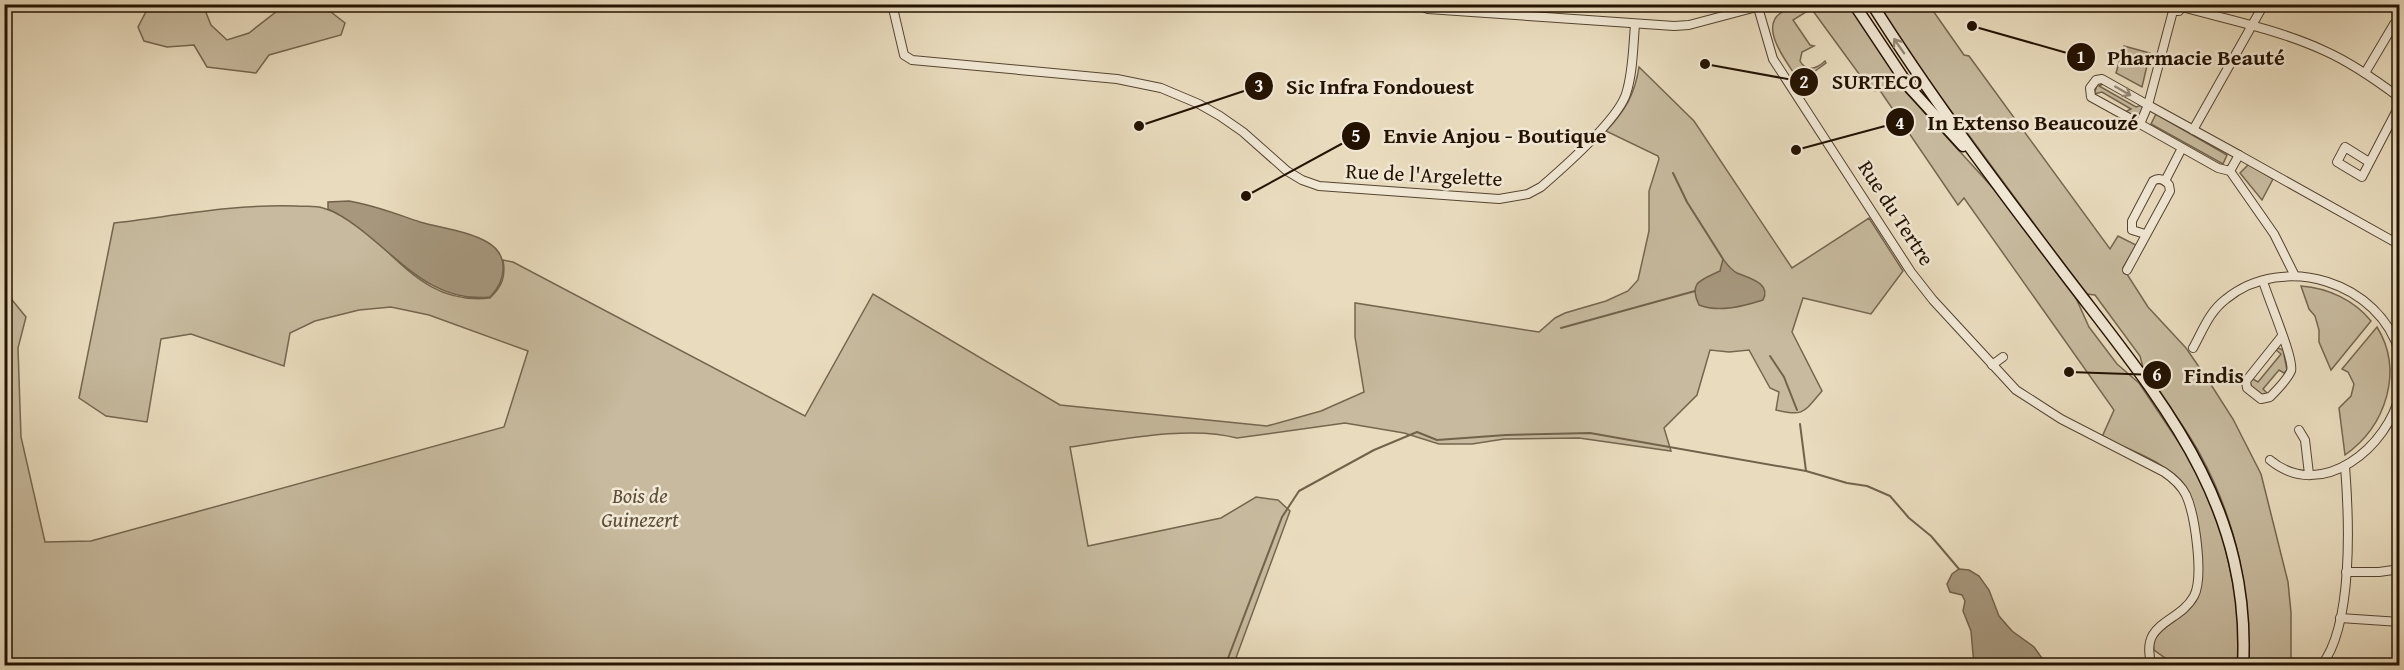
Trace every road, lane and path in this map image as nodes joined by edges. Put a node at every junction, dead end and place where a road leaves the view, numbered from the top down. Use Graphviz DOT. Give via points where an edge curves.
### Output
graph roads {
  1 [pos="892,4"];
  2 [pos="1414,4"];
  3 [pos="1768,4"];
  4 [pos="1854,4"];
  5 [pos="1872,4"];
  6 [pos="2264,4"];
  7 [pos="1758,6"];
  8 [pos="2175,6"];
  9 [pos="2394,24"];
  10 [pos="1635,25"];
  11 [pos="2251,26"];
  12 [pos="2365,73"];
  13 [pos="2400,98"];
  14 [pos="2400,104"];
  15 [pos="2148,105"];
  16 [pos="2140,124"];
  17 [pos="2193,130"];
  18 [pos="2182,148"];
  19 [pos="2239,155"];
  20 [pos="2369,162"];
  21 [pos="2230,171"];
  22 [pos="1993,180"];
  23 [pos="2165,181"];
  24 [pos="2145,234"];
  25 [pos="2400,245"];
  26 [pos="2127,270"];
  27 [pos="2295,276"];
  28 [pos="2263,281"];
  29 [pos="2282,336"];
  30 [pos="2193,348"];
  31 [pos="2400,354"];
  32 [pos="2003,357"];
  33 [pos="1992,365"];
  34 [pos="2400,393"];
  35 [pos="2299,430"];
  36 [pos="2271,460"];
  37 [pos="2345,466"];
  38 [pos="2309,474"];
  39 [pos="2400,569"];
  40 [pos="2346,572"];
  41 [pos="2340,618"];
  42 [pos="2400,622"];
  43 [pos="2152,666"];
  44 [pos="2243,666"];
  45 [pos="2321,666"];
  1 -- 10 [label="street, Rue de l'Argelette" via="904,56 912,60 1141,83 1180,95 1220,116 1287,171 1319,186 1499,199 1528,195 1541,187 1620,106 1629,83"];
  2 -- 10 [label="street" via="1428,9"];
  3 -- 7 [label="street"];
  4 -- 22 [label="main road" via="1910,88"];
  22 -- 5 [label="main road, one-way"];
  6 -- 11 [label="street"];
  7 -- 10 [label="street" via="1689,26"];
  7 -- 33 [label="street, Rue du Tertre" via="1773,59 1911,272"];
  8 -- 11 [label="street"];
  8 -- 15 [label="street"];
  9 -- 12 [label="street"];
  11 -- 12 [label="street" via="2323,50"];
  11 -- 17 [label="street"];
  12 -- 13 [label="street"];
  14 -- 20 [label="street"];
  15 -- 16 [label="street"];
  16 -- 15 [label="street, one-way" via="2091,96 2090,88 2102,79"];
  15 -- 17 [label="street"];
  16 -- 18 [label="street"];
  17 -- 19 [label="street"];
  18 -- 21 [label="street"];
  18 -- 23 [label="street"];
  19 -- 21 [label="street"];
  19 -- 25 [label="street"];
  21 -- 27 [label="street" via="2274,234"];
  22 -- 44 [label="main road" via="2156,396 2198,462 2215,498 2236,568 2242,603"];
  23 -- 24 [label="street" via="2170,191"];
  23 -- 24 [label="street" via="2153,182 2132,221 2132,230"];
  24 -- 26 [label="street"];
  27 -- 28 [label="street"];
  27 -- 31 [label="street" via="2338,285 2361,298 2386,325"];
  28 -- 29 [label="street"];
  28 -- 30 [label="street" via="2226,298 2204,325"];
  29 -- 29 [label="street" via="2291,370 2271,397 2261,399 2247,388 2246,381"];
  32 -- 33 [label="street"];
  33 -- 43 [label="street, Rue du Tertre" via="2037,405 2164,471 2184,492 2194,527 2197,587 2186,606 2155,631 2149,648"];
  34 -- 37 [label="street" via="2379,437"];
  35 -- 38 [label="street" via="2305,440"];
  36 -- 38 [label="street" via="2285,470"];
  37 -- 38 [label="street"];
  37 -- 40 [label="street"];
  39 -- 40 [label="street"];
  40 -- 41 [label="street"];
  41 -- 42 [label="street"];
  41 -- 45 [label="street" via="2330,652"];
}
